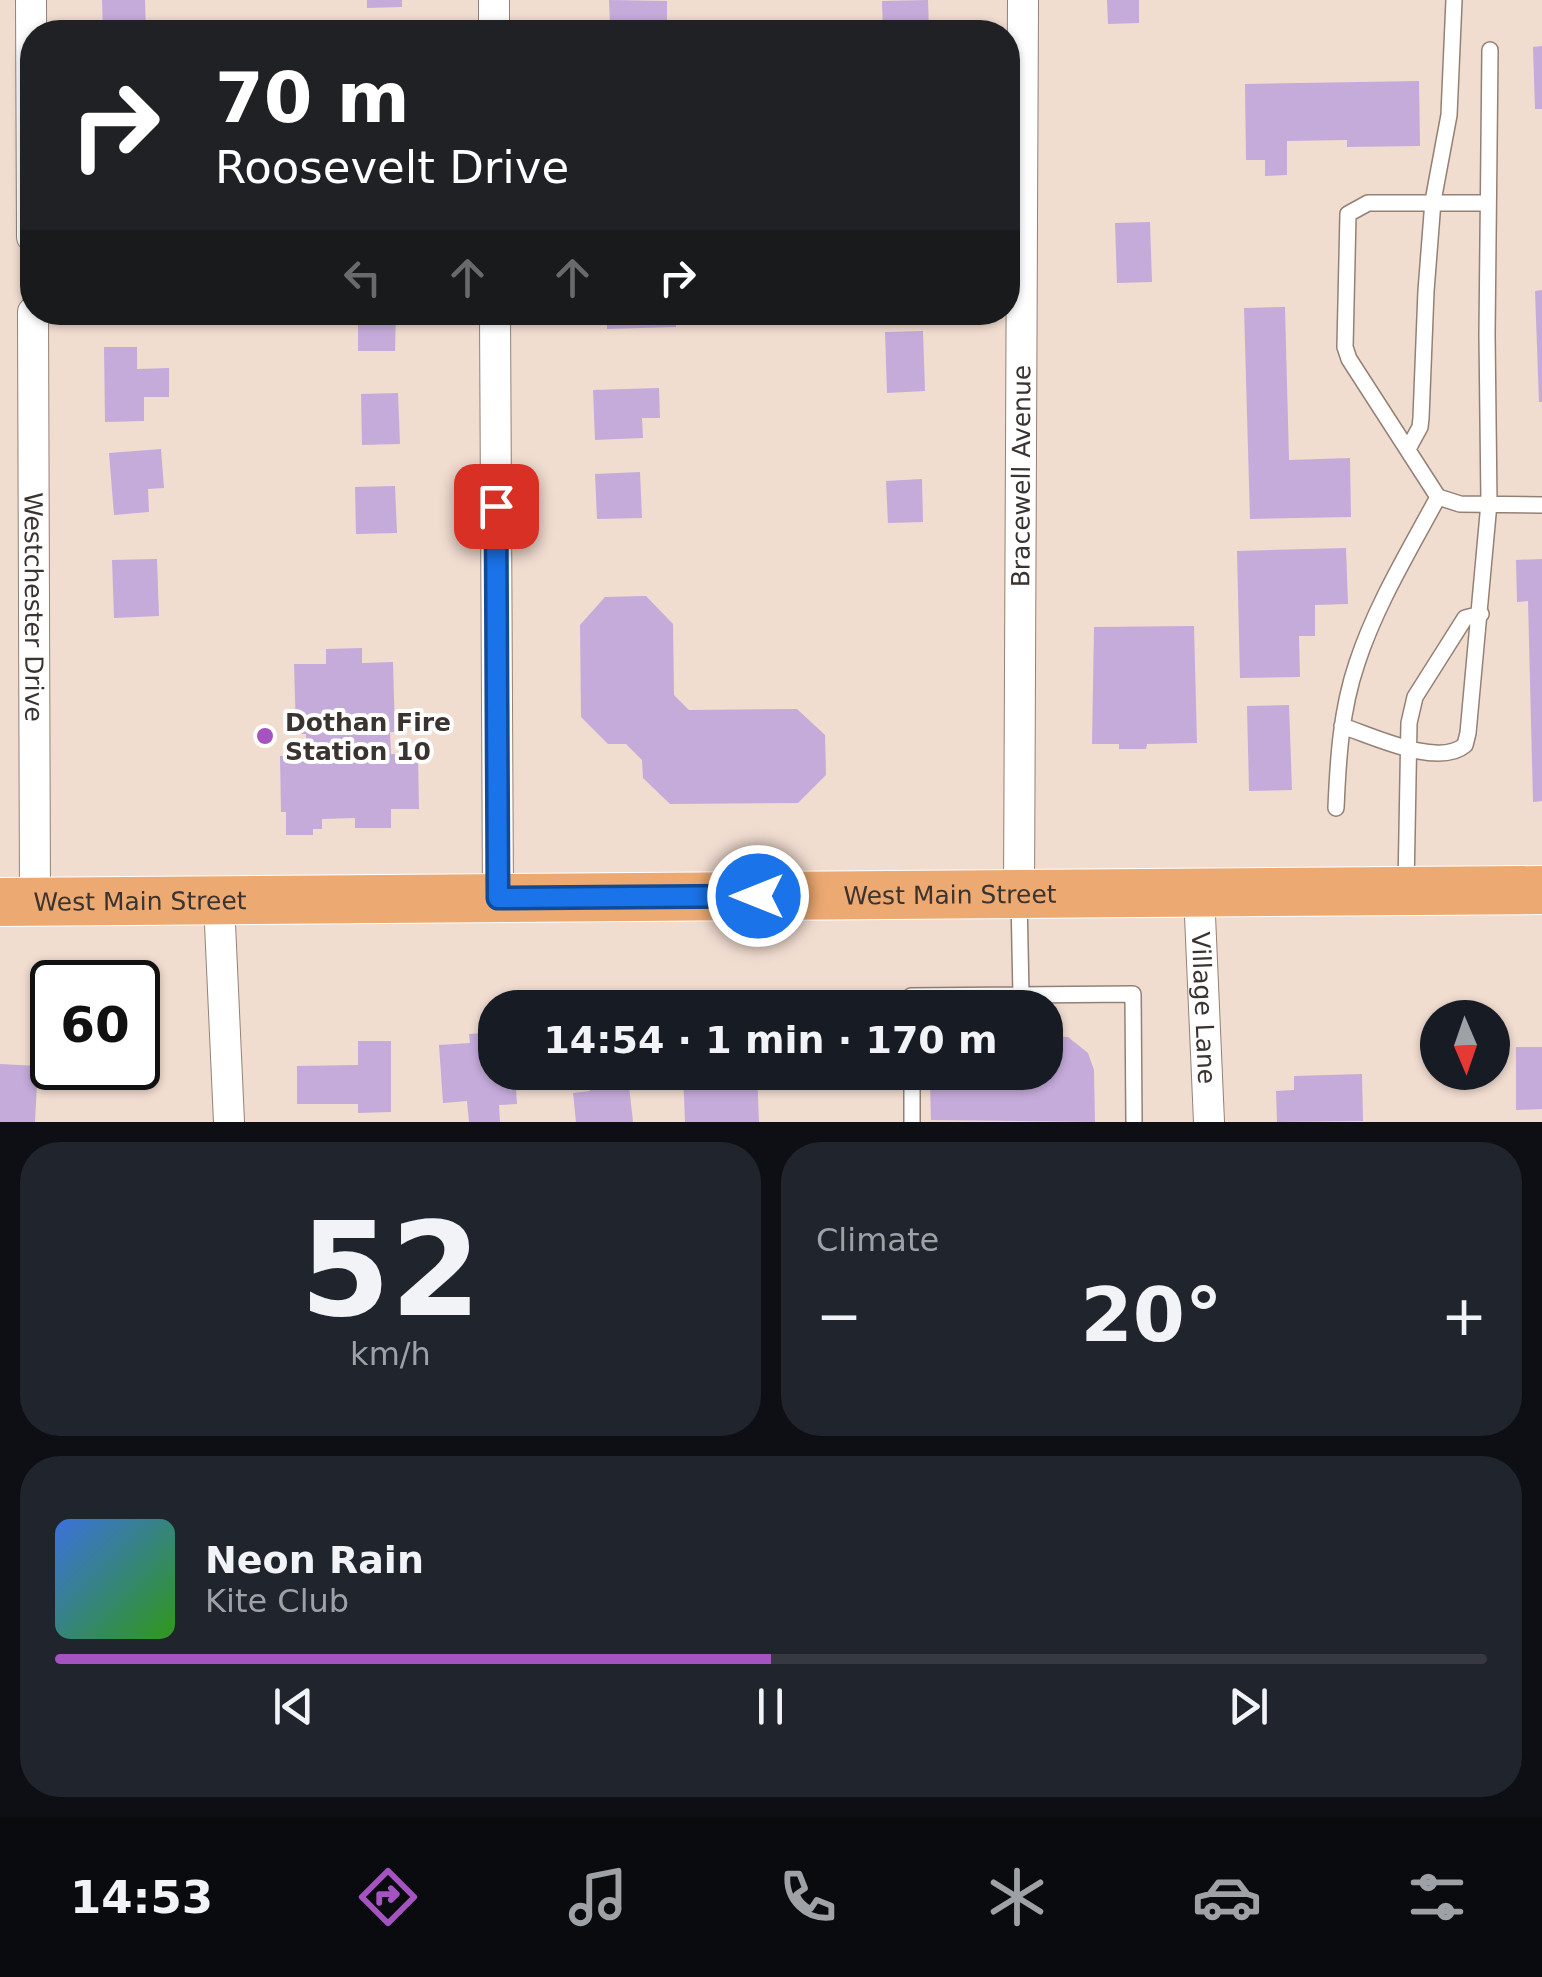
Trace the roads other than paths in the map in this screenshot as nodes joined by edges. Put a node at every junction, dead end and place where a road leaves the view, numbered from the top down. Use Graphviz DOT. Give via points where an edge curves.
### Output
graph roads {
  1 [pos="1023,0"];
  2 [pos="1454,0"];
  3 [pos="1490,50"];
  4 [pos="1433,202"];
  5 [pos="1487,203"];
  6 [pos="33,325"];
  7 [pos="495,325"];
  8 [pos="1408,449"];
  9 [pos="1438,496"];
  10 [pos="1490,504"];
  11 [pos="1542,505"];
  12 [pos="1481,614"];
  13 [pos="1342,726"];
  14 [pos="1407,748"];
  15 [pos="1336,808"];
  16 [pos="1542,890"];
  17 [pos="1406,891"];
  18 [pos="1198,893"];
  19 [pos="1019,894"];
  20 [pos="498,898"];
  21 [pos="18,902"];
  22 [pos="219,902"];
  23 [pos="1021,990"];
  24 [pos="1063,995"];
  25 [pos="912,1090"];
  26 [pos="230,1122"];
  27 [pos="912,1122"];
  28 [pos="1134,1122"];
  29 [pos="1209,1122"];
  1 -- 19 [label="street, Bracewell Avenue"];
  2 -- 4 [label="lane" via="1448,115"];
  3 -- 5 [label="lane"];
  4 -- 5 [label="lane"];
  4 -- 8 [label="lane" via="1422,418"];
  4 -- 8 [label="lane" via="1368,203 1348,214 1346,229 1345,347"];
  5 -- 10 [label="lane"];
  6 -- 21 [label="street, Westchester Drive"];
  7 -- 20 [label="street"];
  8 -- 9 [label="lane"];
  9 -- 10 [label="lane"];
  9 -- 13 [label="lane" via="1383,599 1357,663"];
  10 -- 11 [label="lane"];
  10 -- 12 [label="lane"];
  12 -- 14 [label="lane" via="1465,618 1416,696"];
  12 -- 14 [label="lane" via="1465,745 1446,754"];
  13 -- 14 [label="lane"];
  13 -- 15 [label="lane"];
  14 -- 17 [label="lane"];
  16 -- 17 [label="main road, West Main Street"];
  17 -- 18 [label="main road, West Main Street"];
  18 -- 19 [label="main road, West Main Street"];
  18 -- 29 [label="street, Village Lane"];
  19 -- 20 [label="main road, West Main Street"];
  19 -- 23 [label="lane"];
  20 -- 22 [label="main road, West Main Street"];
  21 -- 22 [label="main road, West Main Street"];
  22 -- 26 [label="street"];
  24 -- 28 [label="lane" via="1133,994"];
  25 -- 27 [label="lane"];
}
